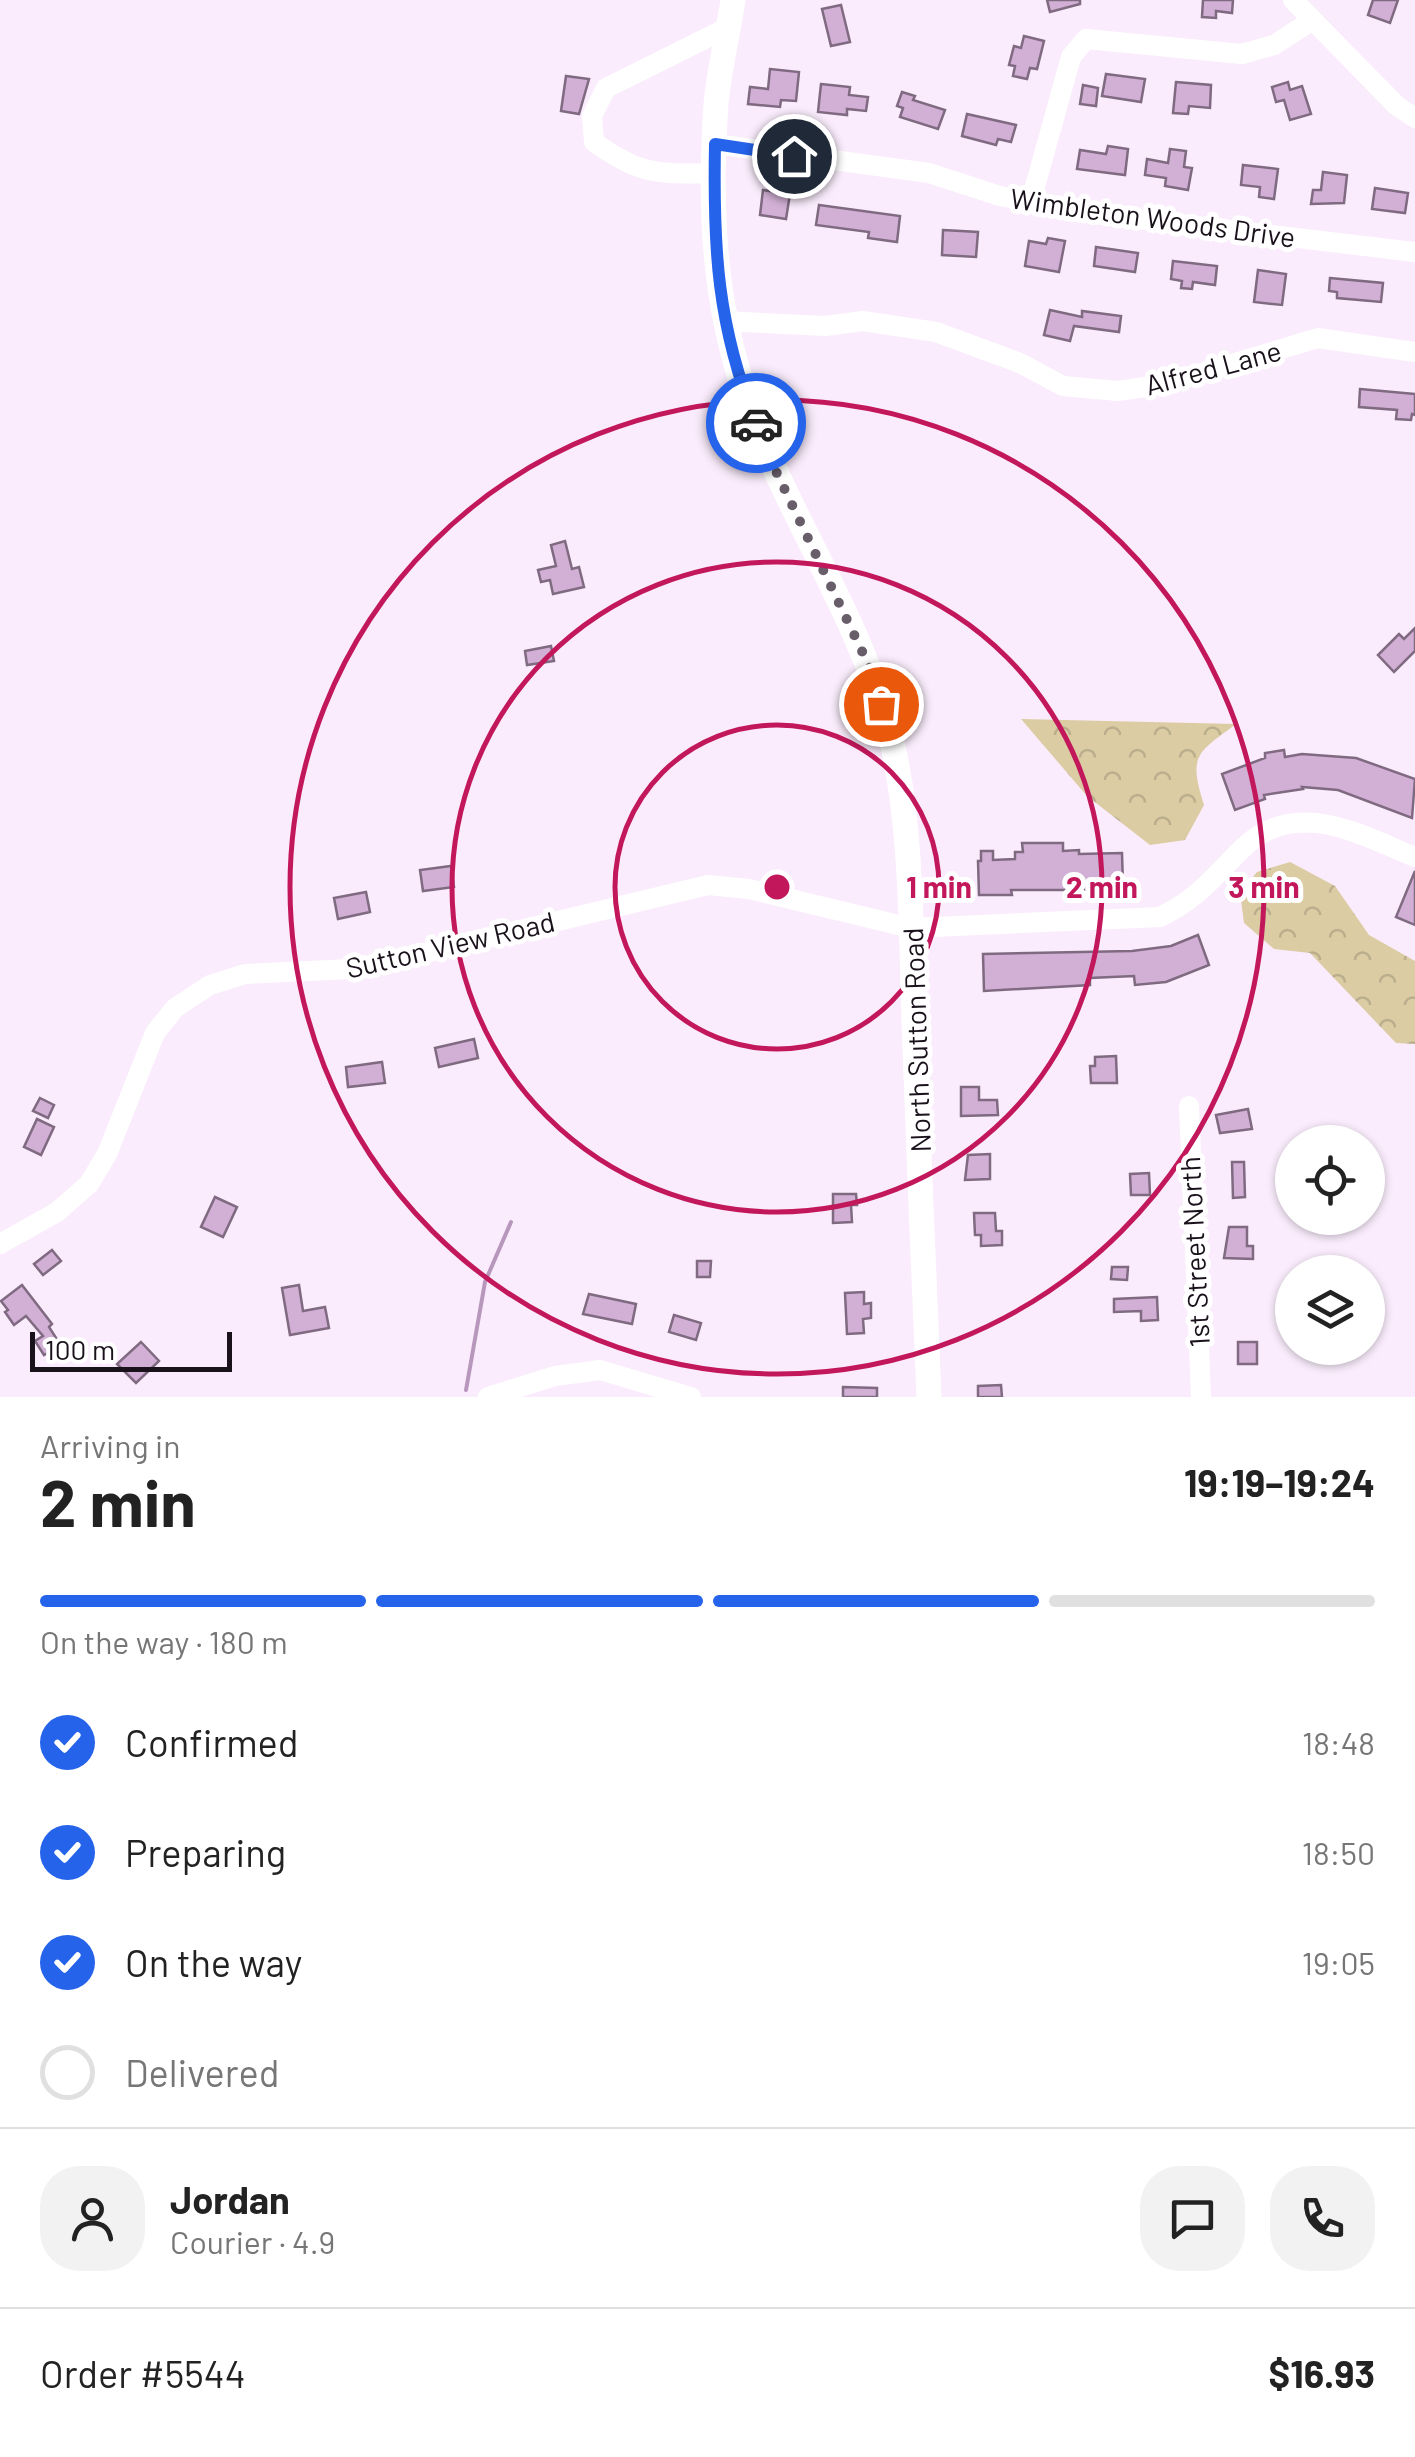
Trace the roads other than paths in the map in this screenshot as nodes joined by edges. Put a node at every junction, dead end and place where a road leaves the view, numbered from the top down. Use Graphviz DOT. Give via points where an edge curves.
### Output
graph roads {
  1 [pos="733,0"];
  2 [pos="1292,0"];
  3 [pos="1312,20"];
  4 [pos="729,27"];
  5 [pos="1415,118"];
  6 [pos="715,144"];
  7 [pos="714,173"];
  8 [pos="1032,202"];
  9 [pos="1415,252"];
  10 [pos="723,321"];
  11 [pos="1415,352"];
  12 [pos="1415,858"];
  13 [pos="911,928"];
  14 [pos="1188,1106"];
  15 [pos="0,1244"];
  16 [pos="488,1397"];
  17 [pos="691,1397"];
  18 [pos="929,1397"];
  19 [pos="1201,1397"];
  1 -- 4 [label="main road, North Sutton Road"];
  2 -- 3 [label="street"];
  3 -- 5 [label="street"];
  3 -- 8 [label="street" via="1274,45 1242,54 1086,40 1071,57"];
  4 -- 6 [label="main road, North Sutton Road"];
  4 -- 7 [label="street" via="606,88 592,116 594,142 612,155 655,174"];
  6 -- 7 [label="main road, North Sutton Road"];
  6 -- 8 [label="street, Wimbleton Woods Drive" via="929,173"];
  7 -- 10 [label="main road, North Sutton Road"];
  8 -- 9 [label="street, Wimbleton Woods Drive"];
  10 -- 11 [label="street, Alfred Lane" via="863,321 936,332 1063,386 1118,391 1165,384 1318,338"];
  10 -- 13 [label="main road, North Sutton Road" via="772,463 876,687 891,738"];
  12 -- 13 [label="street, Sutton View Road" via="1336,824 1302,821 1275,826 1247,844 1190,902 1160,917"];
  13 -- 15 [label="street, Sutton View Road" via="708,885 365,966 227,978 192,994 164,1020 88,1184 58,1212"];
  13 -- 18 [label="main road, North Sutton Road"];
  14 -- 19 [label="street, 1st Street North"];
  16 -- 17 [label="street" via="600,1370"];
}
